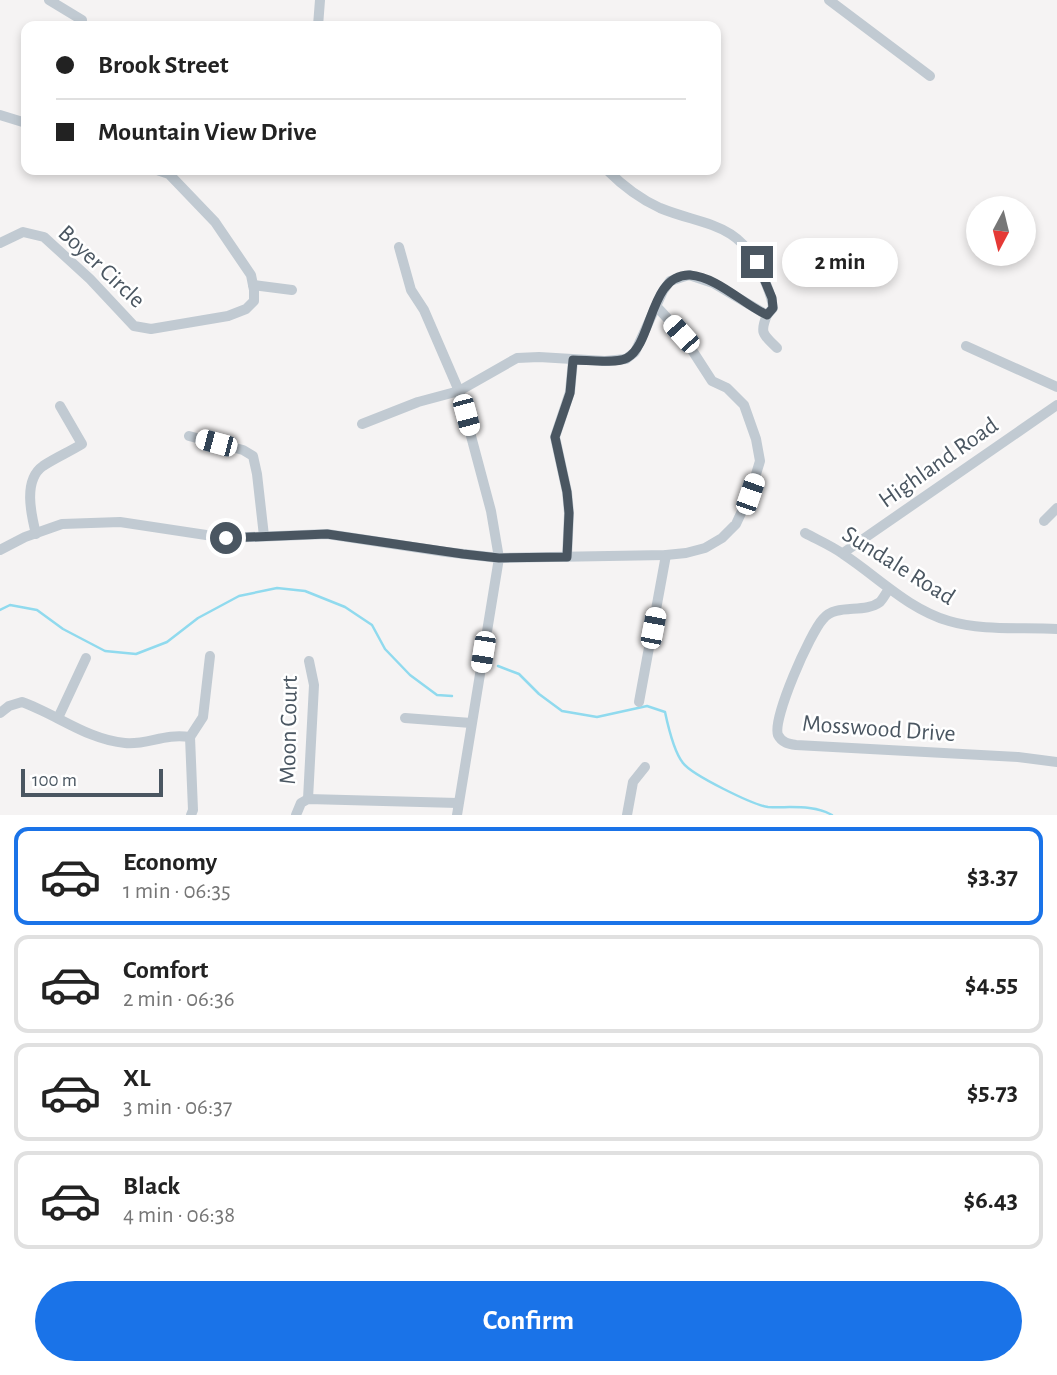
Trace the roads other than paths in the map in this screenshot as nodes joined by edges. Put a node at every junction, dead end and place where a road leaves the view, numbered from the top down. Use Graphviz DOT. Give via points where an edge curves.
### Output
graph roads {
  1 [pos="48,0"];
  2 [pos="320,0"];
  3 [pos="829,0"];
  4 [pos="82,20"];
  5 [pos="318,21"];
  6 [pos="930,76"];
  7 [pos="0,115"];
  8 [pos="21,121"];
  9 [pos="170,175"];
  10 [pos="612,175"];
  11 [pos="0,243"];
  12 [pos="399,247"];
  13 [pos="253,285"];
  14 [pos="292,290"];
  15 [pos="656,306"];
  16 [pos="767,315"];
  17 [pos="965,346"];
  18 [pos="777,348"];
  19 [pos="573,360"];
  20 [pos="1057,387"];
  21 [pos="459,391"];
  22 [pos="1057,405"];
  23 [pos="60,406"];
  24 [pos="362,424"];
  25 [pos="189,436"];
  26 [pos="1057,508"];
  27 [pos="1044,521"];
  28 [pos="805,533"];
  29 [pos="36,534"];
  30 [pos="264,536"];
  31 [pos="0,550"];
  32 [pos="843,553"];
  33 [pos="666,555"];
  34 [pos="567,557"];
  35 [pos="499,558"];
  36 [pos="889,589"];
  37 [pos="1057,629"];
  38 [pos="210,656"];
  39 [pos="86,657"];
  40 [pos="310,661"];
  41 [pos="639,702"];
  42 [pos="0,712"];
  43 [pos="58,718"];
  44 [pos="405,718"];
  45 [pos="471,723"];
  46 [pos="190,737"];
  47 [pos="1057,762"];
  48 [pos="645,767"];
  49 [pos="308,799"];
  50 [pos="458,803"];
  51 [pos="191,815"];
  52 [pos="296,815"];
  53 [pos="457,815"];
  54 [pos="627,815"];
  1 -- 4 [label="street"];
  2 -- 5 [label="street"];
  3 -- 6 [label="street"];
  7 -- 8 [label="street"];
  9 -- 13 [label="street" via="215,222"];
  10 -- 16 [label="street" via="659,207 735,235 757,262 772,298 773,308"];
  11 -- 13 [label="street, Boyer Circle" via="23,232 44,237 134,326 151,329 237,313 254,300"];
  12 -- 21 [label="street" via="411,290 436,334"];
  13 -- 14 [label="street"];
  15 -- 16 [label="street" via="670,281 689,275 713,283"];
  15 -- 19 [label="street" via="635,352 626,359"];
  15 -- 33 [label="street" via="712,381 744,405 760,461 736,524 705,548"];
  16 -- 18 [label="street" via="763,333"];
  17 -- 20 [label="street"];
  19 -- 21 [label="street" via="517,358"];
  19 -- 34 [label="street" via="570,393 555,437 568,502"];
  21 -- 24 [label="street"];
  21 -- 35 [label="street"];
  22 -- 32 [label="street, Highland Road"];
  23 -- 29 [label="street" via="82,444 41,467 34,476 31,502"];
  25 -- 30 [label="street" via="253,456"];
  26 -- 27 [label="street"];
  28 -- 32 [label="street, Sundale Road"];
  29 -- 30 [label="street" via="62,524 120,522 203,537"];
  29 -- 31 [label="street"];
  30 -- 35 [label="street" via="327,534"];
  32 -- 36 [label="street, Sundale Road"];
  33 -- 34 [label="street"];
  33 -- 41 [label="street"];
  34 -- 35 [label="street"];
  35 -- 45 [label="street"];
  36 -- 37 [label="street, Sundale Road" via="948,621"];
  36 -- 47 [label="street, Mosswood Drive" via="880,602 823,618 783,704 777,725 784,742"];
  38 -- 46 [label="street" via="203,717"];
  39 -- 43 [label="street"];
  40 -- 49 [label="street, Moon Court" via="314,685"];
  42 -- 43 [label="street" via="22,702"];
  43 -- 46 [label="street" via="124,743 174,734"];
  44 -- 45 [label="street"];
  45 -- 50 [label="street"];
  46 -- 51 [label="street"];
  48 -- 54 [label="street" via="632,782"];
  49 -- 50 [label="street"];
  49 -- 52 [label="street"];
  50 -- 53 [label="street"];
}
